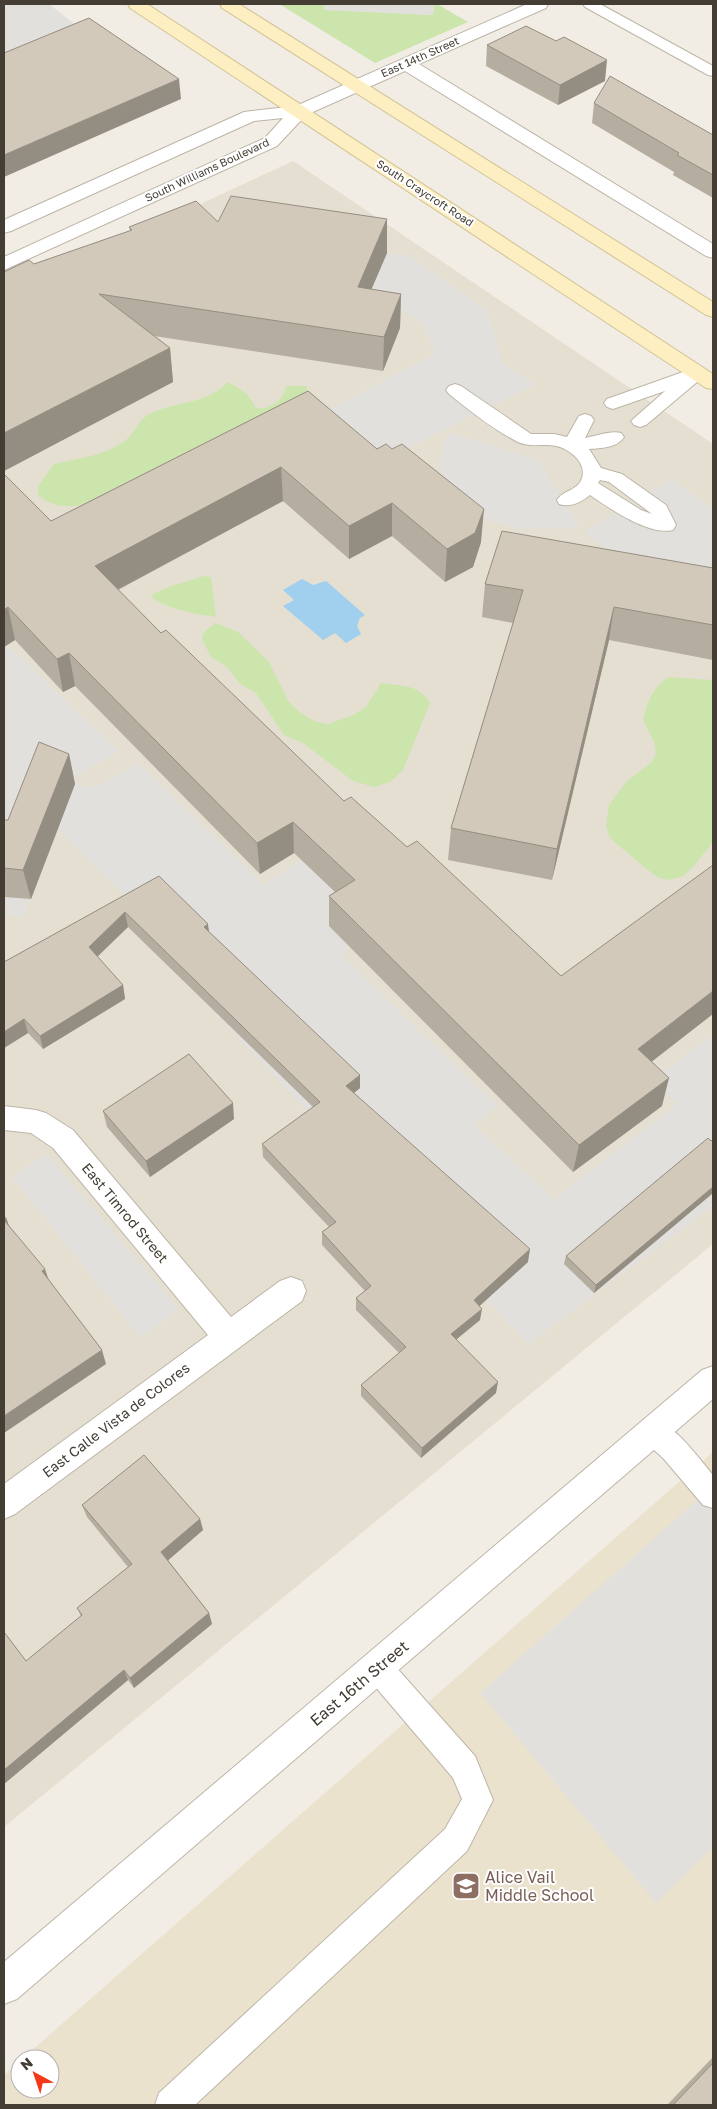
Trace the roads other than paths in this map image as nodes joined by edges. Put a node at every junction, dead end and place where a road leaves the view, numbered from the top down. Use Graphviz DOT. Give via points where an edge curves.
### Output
graph roads {
  1 [pos="136,4"];
  2 [pos="228,4"];
  3 [pos="540,4"];
  4 [pos="590,4"];
  5 [pos="406,64"];
  6 [pos="713,72"];
  7 [pos="357,85"];
  8 [pos="300,111"];
  9 [pos="4,228"];
  10 [pos="713,252"];
  11 [pos="4,264"];
  12 [pos="713,311"];
  13 [pos="697,373"];
  14 [pos="713,384"];
  15 [pos="454,385"];
  16 [pos="613,403"];
  17 [pos="585,420"];
  18 [pos="640,421"];
  19 [pos="616,437"];
  20 [pos="572,445"];
  21 [pos="566,500"];
  22 [pos="4,1118"];
  23 [pos="291,1291"];
  24 [pos="228,1336"];
  25 [pos="713,1380"];
  26 [pos="654,1432"];
  27 [pos="713,1495"];
  28 [pos="4,1503"];
  29 [pos="377,1667"];
  30 [pos="4,1986"];
  31 [pos="171,2105"];
  1 -- 8 [label="main road, South Craycroft Road"];
  2 -- 7 [label="main road"];
  3 -- 5 [label="street, East 14th Street"];
  4 -- 6 [label="lane"];
  5 -- 7 [label="street, East 14th Street"];
  5 -- 10 [label="street"];
  7 -- 8 [label="street, East 14th Street"];
  7 -- 12 [label="main road"];
  8 -- 9 [label="street" via="250,116"];
  8 -- 11 [label="street, South Williams Boulevard" via="271,142"];
  8 -- 13 [label="main road, South Craycroft Road"];
  13 -- 14 [label="main road, South Craycroft Road"];
  13 -- 16 [label="lane"];
  13 -- 18 [label="lane"];
  15 -- 20 [label="lane" via="474,406 528,439 551,439"];
  17 -- 20 [label="lane"];
  19 -- 20 [label="lane"];
  20 -- 21 [label="lane" via="591,464 590,479 579,494"];
  22 -- 24 [label="street, East Timrod Street" via="36,1122 63,1139"];
  23 -- 24 [label="street, East Calle Vista de Colores"];
  24 -- 28 [label="street, East Calle Vista de Colores"];
  25 -- 26 [label="street, East 16th Street"];
  26 -- 27 [label="lane"];
  26 -- 29 [label="street, East 16th Street"];
  29 -- 30 [label="street, East 16th Street"];
  29 -- 31 [label="lane" via="464,1767 478,1800 456,1840"];
}
